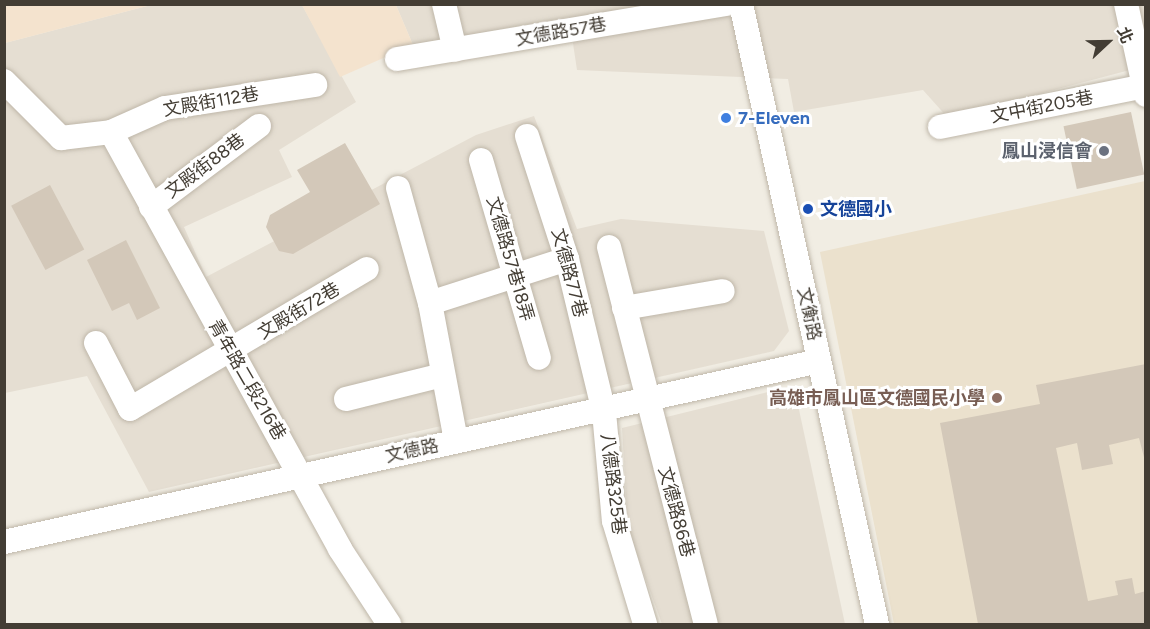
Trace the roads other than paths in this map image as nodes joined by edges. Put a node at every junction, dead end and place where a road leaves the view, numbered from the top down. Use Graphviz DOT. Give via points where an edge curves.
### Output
graph roads {
  1 [pos="444,4"];
  2 [pos="726,4"];
  3 [pos="741,4"];
  4 [pos="1126,4"];
  5 [pos="455,50"];
  6 [pos="397,59"];
  7 [pos="4,81"];
  8 [pos="315,85"];
  9 [pos="1145,89"];
  10 [pos="259,126"];
  11 [pos="940,127"];
  12 [pos="111,132"];
  13 [pos="527,136"];
  14 [pos="481,160"];
  15 [pos="398,189"];
  16 [pos="151,207"];
  17 [pos="609,247"];
  18 [pos="567,259"];
  19 [pos="367,269"];
  20 [pos="515,276"];
  21 [pos="723,291"];
  22 [pos="430,303"];
  23 [pos="624,308"];
  24 [pos="96,343"];
  25 [pos="230,352"];
  26 [pos="539,358"];
  27 [pos="819,361"];
  28 [pos="442,375"];
  29 [pos="346,399"];
  30 [pos="647,399"];
  31 [pos="604,412"];
  32 [pos="456,441"];
  33 [pos="302,473"];
  34 [pos="4,542"];
  35 [pos="389,624"];
  36 [pos="645,624"];
  37 [pos="706,624"];
  38 [pos="877,624"];
  1 -- 5 [label="street"];
  2 -- 5 [label="street, 文德路57巷"];
  3 -- 27 [label="street, 文衡路"];
  4 -- 9 [label="street"];
  5 -- 6 [label="street, 文德路57巷"];
  7 -- 12 [label="street, 文殿街112巷" via="62,138"];
  8 -- 12 [label="street, 文殿街112巷" via="165,108"];
  9 -- 11 [label="street, 文中街205巷"];
  10 -- 16 [label="street, 文殿街88巷"];
  12 -- 16 [label="street, 青年路二段216巷"];
  13 -- 18 [label="street, 文德路77巷"];
  14 -- 20 [label="street, 文德路57巷18弄"];
  15 -- 22 [label="street"];
  16 -- 25 [label="street, 青年路二段216巷"];
  17 -- 23 [label="street"];
  18 -- 20 [label="street"];
  18 -- 31 [label="street, 文德路77巷"];
  19 -- 25 [label="street, 文殿街72巷"];
  20 -- 22 [label="street"];
  20 -- 26 [label="street, 文德路57巷18弄"];
  21 -- 23 [label="street"];
  22 -- 28 [label="street"];
  23 -- 30 [label="street"];
  24 -- 25 [label="street, 文殿街72巷" via="130,409"];
  25 -- 33 [label="street, 青年路二段216巷"];
  27 -- 30 [label="street, 文德路"];
  27 -- 38 [label="street, 文衡路"];
  28 -- 29 [label="street"];
  28 -- 32 [label="street"];
  30 -- 31 [label="street, 文德路"];
  30 -- 37 [label="street, 文德路86巷"];
  31 -- 32 [label="street, 文德路"];
  31 -- 36 [label="street, 八德路325巷" via="614,521"];
  32 -- 33 [label="street, 文德路"];
  33 -- 34 [label="street, 文德路"];
  33 -- 35 [label="street, 青年路二段216巷" via="340,549"];
}
